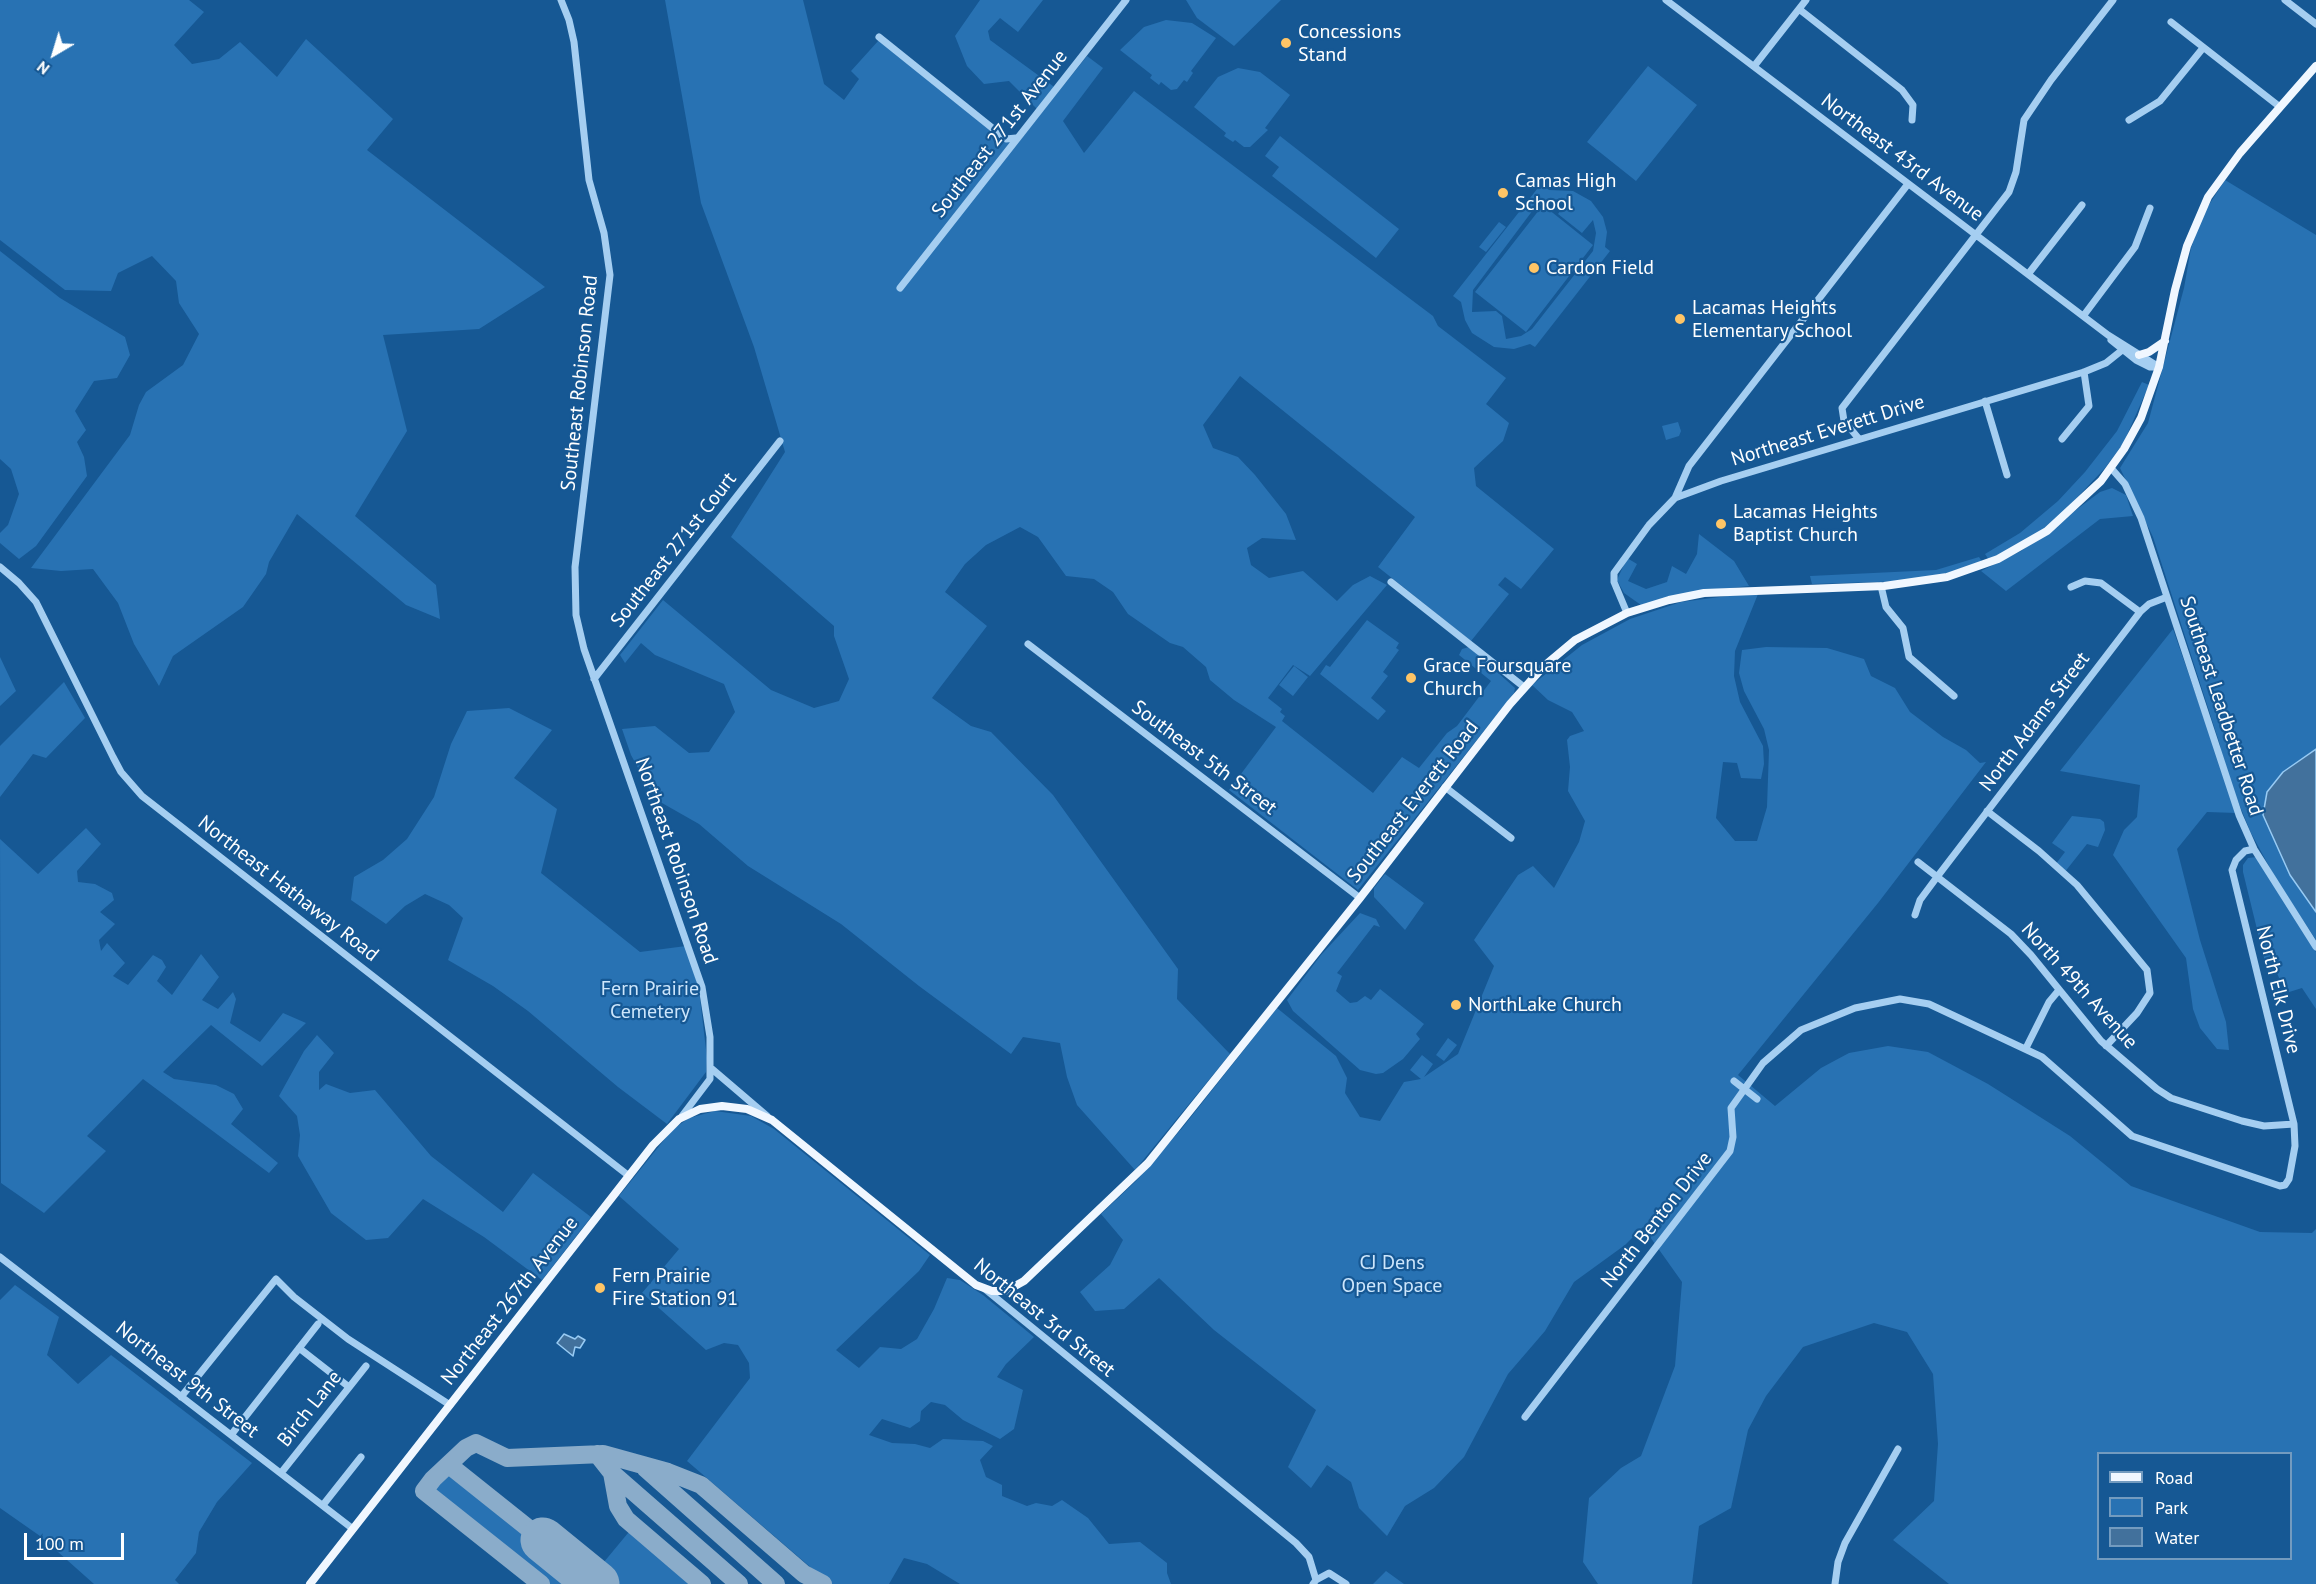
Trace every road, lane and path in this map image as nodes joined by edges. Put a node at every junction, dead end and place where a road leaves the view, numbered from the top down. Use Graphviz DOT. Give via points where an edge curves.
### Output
graph roads {
  1 [pos="561,0"];
  2 [pos="1126,0"];
  3 [pos="1666,0"];
  4 [pos="1806,0"];
  5 [pos="2113,0"];
  6 [pos="2285,0"];
  7 [pos="1799,9"];
  8 [pos="2171,22"];
  9 [pos="2316,24"];
  10 [pos="879,38"];
  11 [pos="2203,48"];
  12 [pos="1755,66"];
  13 [pos="2316,66"];
  14 [pos="2280,107"];
  15 [pos="1912,120"];
  16 [pos="2128,120"];
  17 [pos="1018,136"];
  18 [pos="1908,184"];
  19 [pos="2082,205"];
  20 [pos="2150,208"];
  21 [pos="1976,234"];
  22 [pos="2029,273"];
  23 [pos="900,288"];
  24 [pos="2084,315"];
  25 [pos="2108,335"];
  26 [pos="2165,340"];
  27 [pos="2121,351"];
  28 [pos="2139,355"];
  29 [pos="2159,367"];
  30 [pos="2084,372"];
  31 [pos="1985,401"];
  32 [pos="1859,439"];
  33 [pos="2062,439"];
  34 [pos="780,441"];
  35 [pos="2111,468"];
  36 [pos="2007,475"];
  37 [pos="1675,498"];
  38 [pos="0,567"];
  39 [pos="1391,582"];
  40 [pos="1881,586"];
  41 [pos="2071,587"];
  42 [pos="2167,597"];
  43 [pos="2140,612"];
  44 [pos="1627,613"];
  45 [pos="1028,645"];
  46 [pos="594,679"];
  47 [pos="1524,687"];
  48 [pos="1954,696"];
  49 [pos="1445,787"];
  50 [pos="1987,811"];
  51 [pos="1511,838"];
  52 [pos="2254,849"];
  53 [pos="1918,862"];
  54 [pos="1937,877"];
  55 [pos="1360,898"];
  56 [pos="1915,915"];
  57 [pos="2316,948"];
  58 [pos="2059,990"];
  59 [pos="2106,1046"];
  60 [pos="2026,1048"];
  61 [pos="712,1069"];
  62 [pos="1734,1081"];
  63 [pos="1744,1089"];
  64 [pos="1757,1099"];
  65 [pos="679,1119"];
  66 [pos="772,1120"];
  67 [pos="2294,1124"];
  68 [pos="629,1176"];
  69 [pos="2285,1185"];
  70 [pos="0,1257"];
  71 [pos="984,1289"];
  72 [pos="318,1324"];
  73 [pos="299,1348"];
  74 [pos="366,1366"];
  75 [pos="349,1387"];
  76 [pos="181,1397"];
  77 [pos="450,1405"];
  78 [pos="1525,1417"];
  79 [pos="231,1435"];
  80 [pos="1898,1449"];
  81 [pos="361,1457"];
  82 [pos="281,1473"];
  83 [pos="323,1505"];
  84 [pos="353,1529"];
  85 [pos="1314,1582"];
  86 [pos="310,1584"];
  87 [pos="1346,1584"];
  88 [pos="1834,1584"];
  1 -- 46 [label="street, Southeast Robinson Road" via="569,20 589,180 604,233 610,275 575,569 576,615"];
  2 -- 17 [label="street, Southeast 271st Avenue"];
  3 -- 12 [label="street, Northeast 43rd Avenue"];
  4 -- 7 [label="street"];
  5 -- 21 [label="street" via="2028,112 2021,128 2016,172 2009,192"];
  6 -- 9 [label="street"];
  7 -- 12 [label="street"];
  7 -- 15 [label="street" via="1902,90 1913,105"];
  8 -- 11 [label="street"];
  10 -- 17 [label="street" via="1006,139"];
  11 -- 14 [label="street"];
  11 -- 16 [label="street" via="2160,101"];
  12 -- 18 [label="street, Northeast 43rd Avenue"];
  13 -- 14 [label="main road, Southeast Everett Road"];
  14 -- 26 [label="main road, Southeast Everett Road" via="2223,175 2200,213 2175,290"];
  17 -- 23 [label="street, Southeast 271st Avenue"];
  18 -- 21 [label="street, Northeast 43rd Avenue"];
  18 -- 37 [label="street" via="1689,466"];
  19 -- 22 [label="street"];
  20 -- 24 [label="street" via="2135,247"];
  21 -- 22 [label="street, Northeast 43rd Avenue"];
  21 -- 32 [label="street" via="1842,408 1844,421"];
  22 -- 24 [label="street, Northeast 43rd Avenue"];
  24 -- 25 [label="street, Northeast 43rd Avenue"];
  25 -- 27 [label="street, Northeast 43rd Avenue"];
  25 -- 28 [label="street, Northeast 43rd Avenue"];
  26 -- 28 [label="main road"];
  26 -- 29 [label="main road, Southeast Everett Road"];
  27 -- 29 [label="street, Northeast 43rd Avenue" via="2150,367"];
  27 -- 30 [label="street, Northeast Everett Drive" via="2106,363"];
  28 -- 29 [label="street, Northeast 43rd Avenue"];
  29 -- 35 [label="main road, Southeast Everett Road" via="2141,418"];
  30 -- 31 [label="street, Northeast Everett Drive"];
  30 -- 33 [label="street" via="2089,406"];
  31 -- 32 [label="street, Northeast Everett Drive"];
  31 -- 36 [label="street"];
  32 -- 37 [label="street, Northeast Everett Drive"];
  34 -- 46 [label="street, Southeast 271st Court"];
  35 -- 40 [label="main road, Southeast Everett Road" via="2055,525 2008,554 1947,577"];
  35 -- 42 [label="street, Southeast Leadbetter Road" via="2120,475 2134,501"];
  37 -- 44 [label="street, Northeast Everett Drive" via="1649,525 1614,573"];
  38 -- 68 [label="street, Northeast Hathaway Road" via="36,603 121,772 142,796"];
  39 -- 47 [label="street"];
  40 -- 44 [label="main road, Southeast Everett Road" via="1763,589 1686,596"];
  40 -- 48 [label="street" via="1886,607 1903,628 1909,657"];
  41 -- 43 [label="street" via="2085,581 2101,583"];
  42 -- 43 [label="street, North Adams Street"];
  42 -- 52 [label="street, Southeast Leadbetter Road" via="2234,801"];
  43 -- 50 [label="street, North Adams Street"];
  44 -- 47 [label="main road, Southeast Everett Road" via="1575,640"];
  45 -- 55 [label="street, Southeast 5th Street"];
  46 -- 61 [label="street, Northeast Robinson Road" via="702,987"];
  47 -- 49 [label="main road, Southeast Everett Road"];
  49 -- 51 [label="street"];
  49 -- 55 [label="main road, Southeast Everett Road"];
  50 -- 54 [label="street, North Adams Street"];
  50 -- 59 [label="street" via="2077,885 2147,970 2150,993"];
  52 -- 57 [label="street, Southeast Leadbetter Road"];
  52 -- 67 [label="street, North Elk Drive" via="2245,851 2232,870"];
  53 -- 54 [label="street, North 49th Avenue"];
  54 -- 56 [label="street, North Adams Street" via="1920,900"];
  54 -- 58 [label="street, North 49th Avenue" via="2011,934"];
  55 -- 71 [label="main road, Southeast Everett Road" via="1125,1187 1024,1281 1006,1291"];
  58 -- 59 [label="street, North 49th Avenue"];
  58 -- 60 [label="street" via="2047,1005"];
  59 -- 67 [label="street, North 49th Avenue" via="2171,1098 2264,1125"];
  60 -- 63 [label="street, North Benton Drive" via="1929,1004 1887,1000 1835,1014 1801,1030 1770,1056"];
  60 -- 69 [label="street, North Benton Drive" via="2052,1064 2132,1136"];
  61 -- 65 [label="street, Northeast Robinson Road" via="706,1087"];
  61 -- 66 [label="street, Northeast 3rd Street"];
  62 -- 63 [label="street"];
  63 -- 64 [label="street"];
  63 -- 78 [label="street, North Benton Drive" via="1731,1108 1730,1151"];
  65 -- 66 [label="main road, Northeast 267th Avenue" via="700,1109 722,1106 747,1109"];
  65 -- 68 [label="main road, Northeast 267th Avenue"];
  66 -- 71 [label="main road, Northeast 3rd Street"];
  67 -- 69 [label="street, North Elk Drive" via="2295,1146"];
  68 -- 77 [label="main road, Northeast 267th Avenue"];
  70 -- 76 [label="street, Northeast 9th Street"];
  71 -- 85 [label="street, Northeast 3rd Street" via="1296,1543 1309,1557"];
  72 -- 73 [label="street"];
  73 -- 75 [label="street"];
  73 -- 79 [label="street"];
  74 -- 75 [label="street, Birch Lane"];
  75 -- 82 [label="street, Birch Lane"];
  76 -- 77 [label="street" via="276,1279 356,1345"];
  76 -- 79 [label="street, Northeast 9th Street"];
  77 -- 84 [label="main road, Northeast 267th Avenue"];
  79 -- 82 [label="street, Northeast 9th Street"];
  80 -- 88 [label="street" via="1845,1542"];
  81 -- 83 [label="street"];
  82 -- 83 [label="street, Northeast 9th Street"];
  83 -- 84 [label="street, Northeast 9th Street"];
  84 -- 86 [label="main road, Northeast 267th Avenue"];
  85 -- 87 [label="street, Northeast 3rd Street" via="1329,1573"];
}
